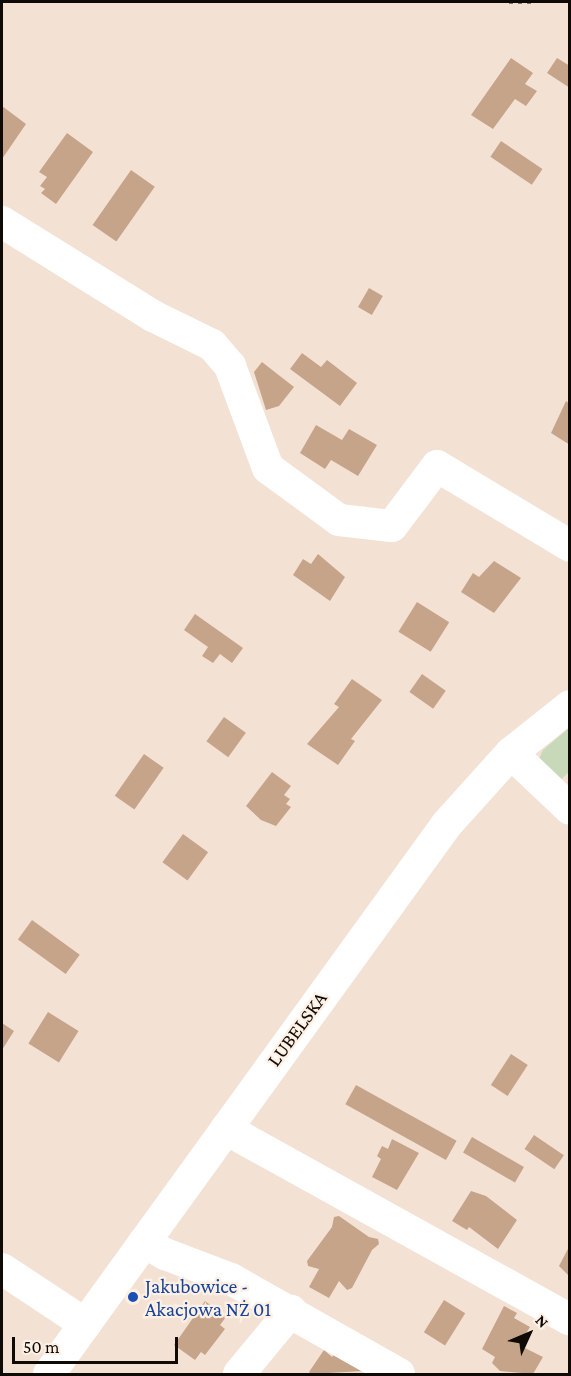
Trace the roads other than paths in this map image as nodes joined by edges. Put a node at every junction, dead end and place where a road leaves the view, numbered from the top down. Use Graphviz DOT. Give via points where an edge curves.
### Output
graph roads {
  1 [pos="2,222"];
  2 [pos="570,546"];
  3 [pos="570,706"];
  4 [pos="511,753"];
  5 [pos="570,809"];
  6 [pos="226,1129"];
  7 [pos="144,1242"];
  8 [pos="2,1269"];
  9 [pos="291,1311"];
  10 [pos="570,1320"];
  11 [pos="85,1324"];
  12 [pos="49,1374"];
  13 [pos="239,1374"];
  14 [pos="399,1374"];
  1 -- 2 [label="street" via="153,316 212,345 230,366 268,468 339,520 392,525 437,466"];
  3 -- 4 [label="street, LUBELSKA"];
  4 -- 5 [label="street"];
  4 -- 6 [label="street, LUBELSKA" via="447,824"];
  6 -- 7 [label="street, LUBELSKA"];
  6 -- 10 [label="street"];
  7 -- 9 [label="street" via="231,1279"];
  7 -- 11 [label="street, LUBELSKA"];
  8 -- 11 [label="street"];
  9 -- 13 [label="street"];
  9 -- 14 [label="street"];
  11 -- 12 [label="street, LUBELSKA"];
}
